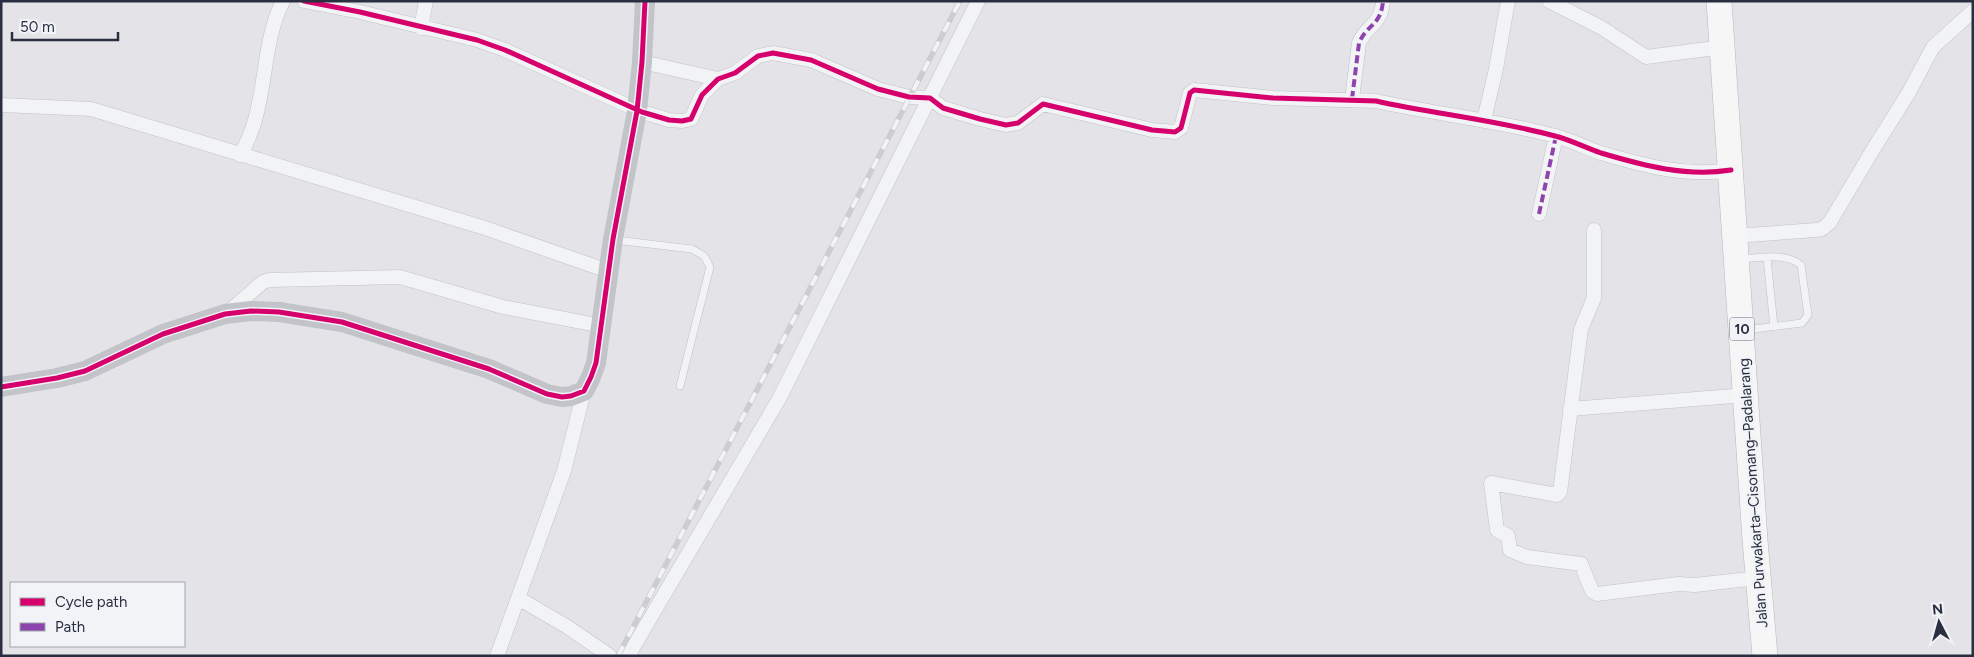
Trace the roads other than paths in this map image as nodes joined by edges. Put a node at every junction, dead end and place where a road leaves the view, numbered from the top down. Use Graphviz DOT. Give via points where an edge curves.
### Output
graph roads {
  1 [pos="304,1"];
  2 [pos="426,1"];
  3 [pos="646,1"];
  4 [pos="978,1"];
  5 [pos="1383,1"];
  6 [pos="1508,1"];
  7 [pos="1549,1"];
  8 [pos="1719,1"];
  9 [pos="281,2"];
  10 [pos="1973,11"];
  11 [pos="421,28"];
  12 [pos="1723,47"];
  13 [pos="642,62"];
  14 [pos="718,79"];
  15 [pos="930,98"];
  16 [pos="1352,99"];
  17 [pos="1,105"];
  18 [pos="637,111"];
  19 [pos="1484,120"];
  20 [pos="1556,136"];
  21 [pos="240,155"];
  22 [pos="1731,170"];
  23 [pos="1539,214"];
  24 [pos="1594,230"];
  25 [pos="613,239"];
  26 [pos="1736,248"];
  27 [pos="1767,258"];
  28 [pos="608,271"];
  29 [pos="225,314"];
  30 [pos="602,326"];
  31 [pos="1774,327"];
  32 [pos="1742,330"];
  33 [pos="680,386"];
  34 [pos="1,387"];
  35 [pos="584,390"];
  36 [pos="1746,395"];
  37 [pos="1570,409"];
  38 [pos="1758,578"];
  39 [pos="518,598"];
  40 [pos="497,656"];
  41 [pos="610,656"];
  42 [pos="628,656"];
  43 [pos="1765,656"];
  1 -- 11 [label="street"];
  2 -- 11 [label="street"];
  3 -- 13 [label="street"];
  4 -- 15 [label="street"];
  5 -- 16 [label="street" via="1382,14 1359,43"];
  6 -- 19 [label="street"];
  7 -- 12 [label="street" via="1602,28 1646,56"];
  8 -- 12 [label="highway, Jalan Purwakarta–Cisomang–Padalarang / 10"];
  9 -- 21 [label="street" via="274,19 253,124"];
  10 -- 26 [label="street" via="1927,56 1908,94 1830,222 1822,229"];
  11 -- 18 [label="street" via="505,50"];
  12 -- 22 [label="highway, Jalan Purwakarta–Cisomang–Padalarang / 10"];
  13 -- 14 [label="street"];
  13 -- 18 [label="street"];
  14 -- 15 [label="street" via="735,73 758,56 781,54 811,60 878,89 909,97"];
  14 -- 18 [label="street" via="702,95 691,119 668,120"];
  15 -- 16 [label="street" via="943,108 1006,125 1018,123 1043,104 1134,126 1175,132 1181,128 1190,93 1194,90 1273,98"];
  15 -- 42 [label="street" via="779,399"];
  16 -- 19 [label="street"];
  17 -- 21 [label="street" via="91,109"];
  18 -- 25 [label="street"];
  19 -- 20 [label="street"];
  20 -- 22 [label="street" via="1654,168 1696,173"];
  20 -- 23 [label="street"];
  21 -- 28 [label="street" via="484,228"];
  22 -- 26 [label="highway, Jalan Purwakarta–Cisomang–Padalarang / 10"];
  24 -- 37 [label="street" via="1594,298 1581,329"];
  25 -- 28 [label="street"];
  25 -- 33 [label="lane" via="692,249 704,256 710,268"];
  26 -- 27 [label="lane"];
  26 -- 32 [label="highway, Jalan Purwakarta–Cisomang–Padalarang / 10"];
  27 -- 31 [label="lane"];
  27 -- 31 [label="lane" via="1785,257 1801,265 1808,315 1802,323"];
  28 -- 30 [label="street"];
  29 -- 30 [label="street" via="263,282 270,280 400,277 503,307"];
  29 -- 34 [label="street" via="163,334 85,371"];
  29 -- 35 [label="street" via="279,312 342,322 481,366 547,394 572,396"];
  30 -- 35 [label="street" via="596,363"];
  31 -- 32 [label="lane"];
  32 -- 36 [label="highway, Jalan Purwakarta–Cisomang–Padalarang / 10"];
  35 -- 39 [label="street" via="564,471"];
  36 -- 37 [label="street"];
  36 -- 38 [label="highway, Jalan Purwakarta–Cisomang–Padalarang / 10"];
  37 -- 38 [label="street" via="1560,494 1491,483 1497,530 1508,536 1510,550 1526,557 1581,564 1592,591 1597,594"];
  38 -- 43 [label="highway, Jalan Purwakarta–Cisomang–Padalarang / 10"];
  39 -- 40 [label="street"];
  39 -- 41 [label="street"];
}
